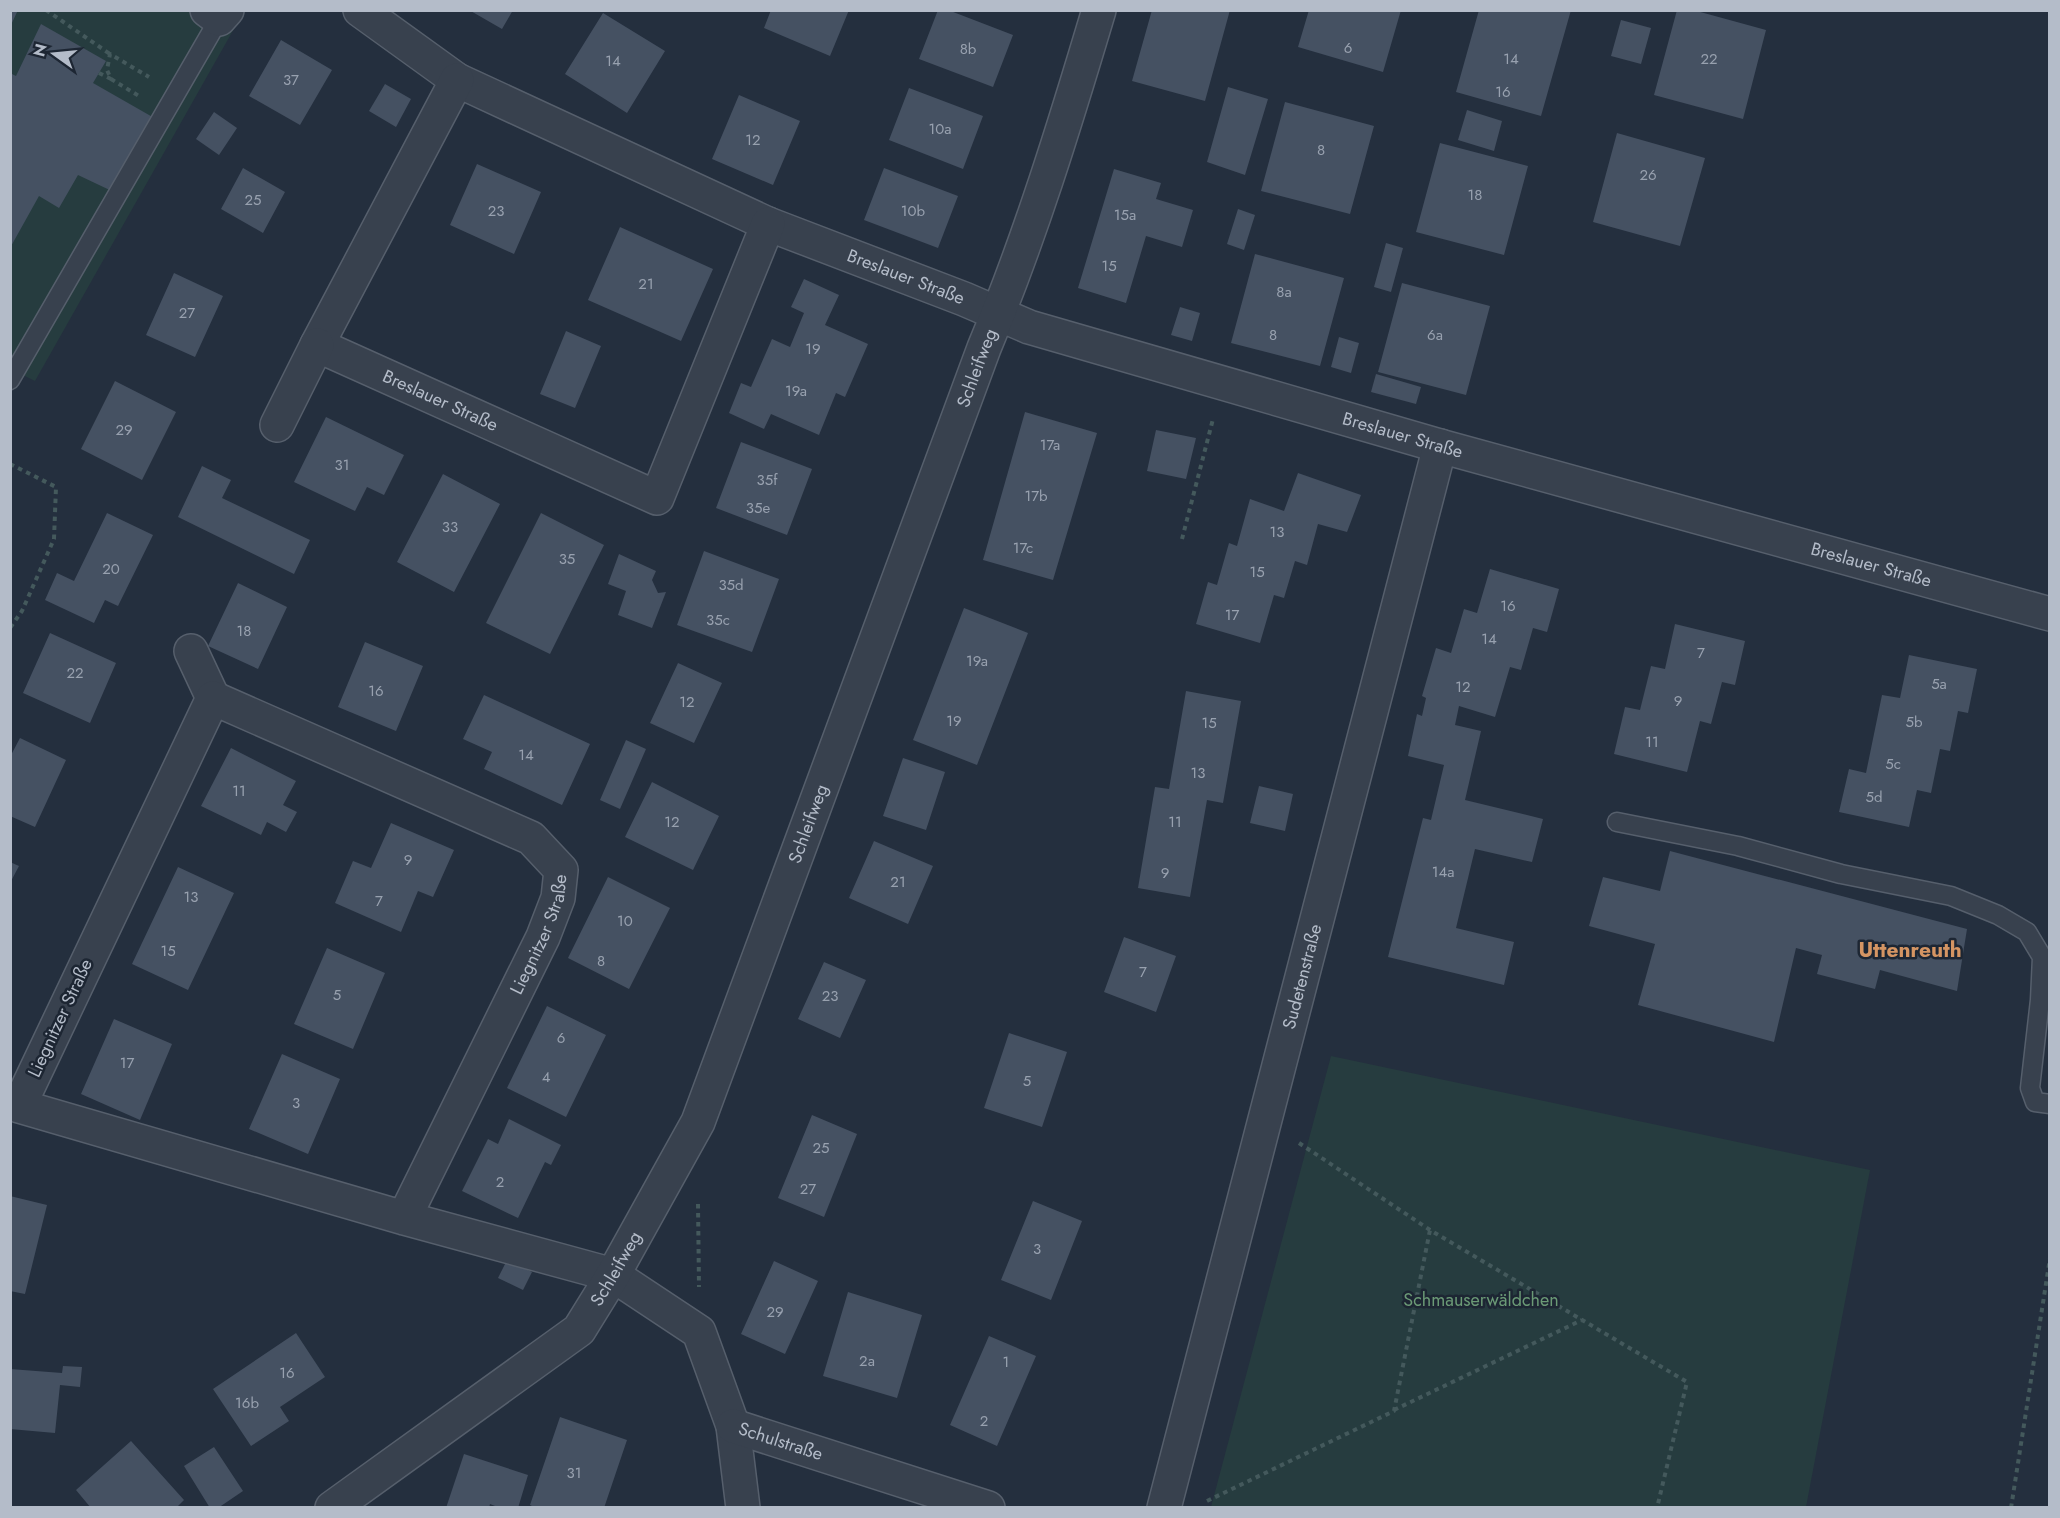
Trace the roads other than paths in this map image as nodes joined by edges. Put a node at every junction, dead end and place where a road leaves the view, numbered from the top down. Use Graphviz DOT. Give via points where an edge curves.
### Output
graph roads {
  1 [pos="360,10"];
  2 [pos="1099,10"];
  3 [pos="218,13"];
  4 [pos="457,80"];
  5 [pos="768,224"];
  6 [pos="998,314"];
  7 [pos="317,345"];
  8 [pos="10,380"];
  9 [pos="277,425"];
  10 [pos="1440,446"];
  11 [pos="2049,614"];
  12 [pos="191,651"];
  13 [pos="213,698"];
  14 [pos="1617,822"];
  15 [pos="2049,1104"];
  16 [pos="404,1218"];
  17 [pos="613,1275"];
  18 [pos="733,1426"];
  19 [pos="332,1508"];
  20 [pos="743,1508"];
  21 [pos="988,1508"];
  22 [pos="1164,1508"];
  1 -- 4 [label="street, Breslauer Straße"];
  2 -- 6 [label="street, Schleifweg"];
  3 -- 8 [label="lane"];
  4 -- 5 [label="street, Breslauer Straße"];
  4 -- 7 [label="street"];
  5 -- 6 [label="street, Breslauer Straße"];
  5 -- 7 [label="street, Breslauer Straße" via="657,498"];
  6 -- 10 [label="street, Breslauer Straße" via="1029,327"];
  6 -- 17 [label="street, Schleifweg" via="698,1122"];
  7 -- 9 [label="street"];
  10 -- 11 [label="street, Breslauer Straße"];
  10 -- 22 [label="street, Sudetenstraße"];
  12 -- 13 [label="street"];
  13 -- 16 [label="street, Liegnitzer Straße" via="531,838 561,870 558,898 543,937"];
  13 -- 16 [label="street, Liegnitzer Straße" via="19,1106"];
  14 -- 15 [label="lane" via="1951,896 2027,932 2042,957 2030,1088 2035,1102"];
  16 -- 17 [label="street, Liegnitzer Straße"];
  17 -- 18 [label="street, Schulstraße" via="699,1332"];
  17 -- 19 [label="street, Schleifweg" via="579,1330"];
  18 -- 20 [label="street"];
  18 -- 21 [label="street, Schulstraße"];
}
